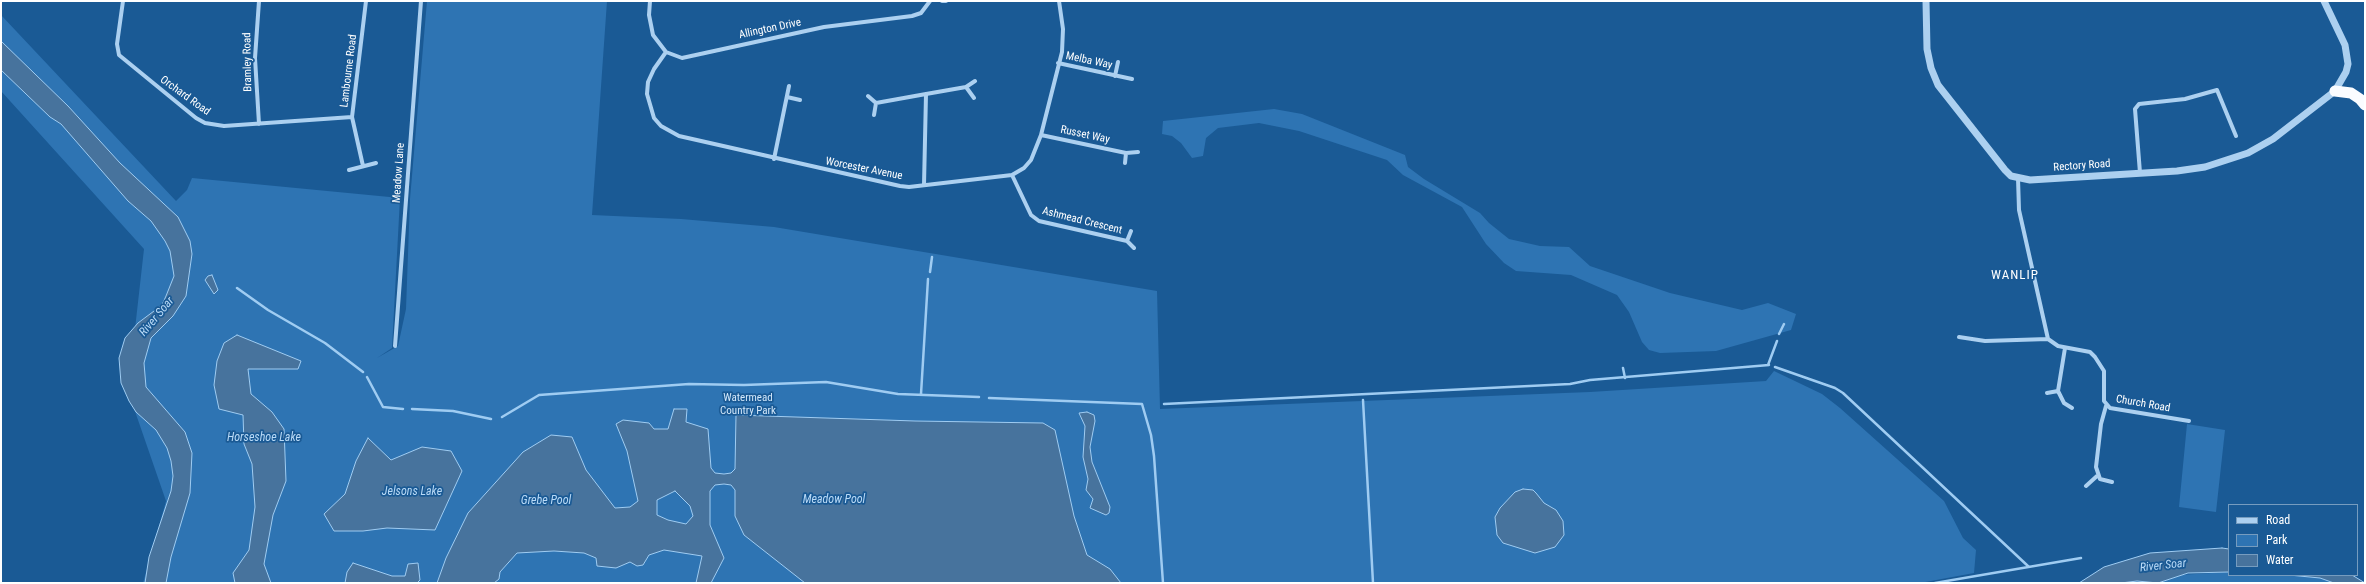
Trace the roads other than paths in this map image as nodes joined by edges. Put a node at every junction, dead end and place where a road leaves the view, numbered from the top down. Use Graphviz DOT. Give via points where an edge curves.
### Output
graph roads {
  1 [pos="123,1"];
  2 [pos="259,1"];
  3 [pos="366,1"];
  4 [pos="421,1"];
  5 [pos="650,1"];
  6 [pos="930,1"];
  7 [pos="942,1"];
  8 [pos="946,1"];
  9 [pos="1059,1"];
  10 [pos="1926,1"];
  11 [pos="2324,1"];
  12 [pos="666,52"];
  13 [pos="1118,62"];
  14 [pos="1058,63"];
  15 [pos="1115,76"];
  16 [pos="1132,79"];
  17 [pos="975,81"];
  18 [pos="789,86"];
  19 [pos="966,87"];
  20 [pos="2335,91"];
  21 [pos="926,94"];
  22 [pos="868,96"];
  23 [pos="787,97"];
  24 [pos="974,98"];
  25 [pos="800,100"];
  26 [pos="876,103"];
  27 [pos="2365,105"];
  28 [pos="874,115"];
  29 [pos="352,117"];
  30 [pos="259,124"];
  31 [pos="1040,135"];
  32 [pos="2236,136"];
  33 [pos="1138,152"];
  34 [pos="1126,154"];
  35 [pos="774,159"];
  36 [pos="376,162"];
  37 [pos="1125,163"];
  38 [pos="362,166"];
  39 [pos="349,170"];
  40 [pos="2140,173"];
  41 [pos="1012,175"];
  42 [pos="2018,178"];
  43 [pos="924,185"];
  44 [pos="1131,231"];
  45 [pos="1127,241"];
  46 [pos="1134,248"];
  47 [pos="1958,337"];
  48 [pos="2048,339"];
  49 [pos="395,346"];
  50 [pos="2065,348"];
  51 [pos="2058,391"];
  52 [pos="2047,393"];
  53 [pos="2106,406"];
  54 [pos="2072,408"];
  55 [pos="2189,421"];
  56 [pos="2098,476"];
  57 [pos="2112,482"];
  58 [pos="2086,486"];
  1 -- 30 [label="street, Orchard Road" via="117,44 119,55 124,61 205,123 224,126"];
  2 -- 30 [label="street, Bramley Road" via="255,58"];
  3 -- 29 [label="street, Lambourne Road"];
  4 -- 49 [label="street, Meadow Lane"];
  5 -- 12 [label="street" via="650,28"];
  6 -- 12 [label="street, Allington Drive" via="921,13 912,16 824,26 682,58"];
  7 -- 8 [label="street"];
  9 -- 14 [label="street, Worcester Avenue" via="1063,41"];
  10 -- 42 [label="street" via="1927,49 1938,85 2005,170"];
  11 -- 20 [label="street" via="2348,56 2346,72"];
  12 -- 35 [label="street, Worcester Avenue" via="648,82 647,94 654,118 661,126 679,136"];
  13 -- 15 [label="street, Melba Way"];
  14 -- 15 [label="street, Melba Way"];
  14 -- 31 [label="street, Worcester Avenue"];
  15 -- 16 [label="street, Melba Way"];
  17 -- 19 [label="street"];
  18 -- 23 [label="street"];
  19 -- 21 [label="street"];
  19 -- 24 [label="street"];
  20 -- 27 [label="highway" via="2351,93"];
  20 -- 40 [label="street, Rectory Road" via="2274,138 2248,153 2204,167"];
  21 -- 26 [label="street"];
  21 -- 43 [label="street"];
  22 -- 26 [label="street"];
  23 -- 25 [label="street"];
  23 -- 35 [label="street"];
  26 -- 28 [label="street"];
  29 -- 30 [label="street, Orchard Road"];
  29 -- 38 [label="street, Lambourne Road"];
  31 -- 34 [label="street, Russet Way"];
  31 -- 41 [label="street, Worcester Avenue" via="1031,160"];
  32 -- 40 [label="street" via="2217,90 2180,100 2139,104 2135,109"];
  33 -- 34 [label="street, Russet Way"];
  34 -- 37 [label="street"];
  35 -- 43 [label="street, Worcester Avenue" via="891,184 909,187"];
  36 -- 38 [label="street"];
  38 -- 39 [label="street"];
  40 -- 42 [label="street, Rectory Road" via="2042,180"];
  41 -- 43 [label="street, Worcester Avenue"];
  41 -- 45 [label="street, Ashmead Crescent" via="1031,215 1039,222"];
  42 -- 48 [label="street" via="2019,210"];
  44 -- 45 [label="street, Ashmead Crescent"];
  45 -- 46 [label="street, Ashmead Crescent"];
  47 -- 48 [label="street, Church Road" via="1985,341"];
  48 -- 50 [label="street, Church Road"];
  50 -- 51 [label="street"];
  50 -- 53 [label="street, Church Road" via="2090,352 2102,365"];
  51 -- 52 [label="street"];
  51 -- 54 [label="street" via="2064,403"];
  53 -- 55 [label="street, Church Road"];
  53 -- 56 [label="street" via="2098,446"];
  56 -- 57 [label="street"];
  56 -- 58 [label="street"];
}
